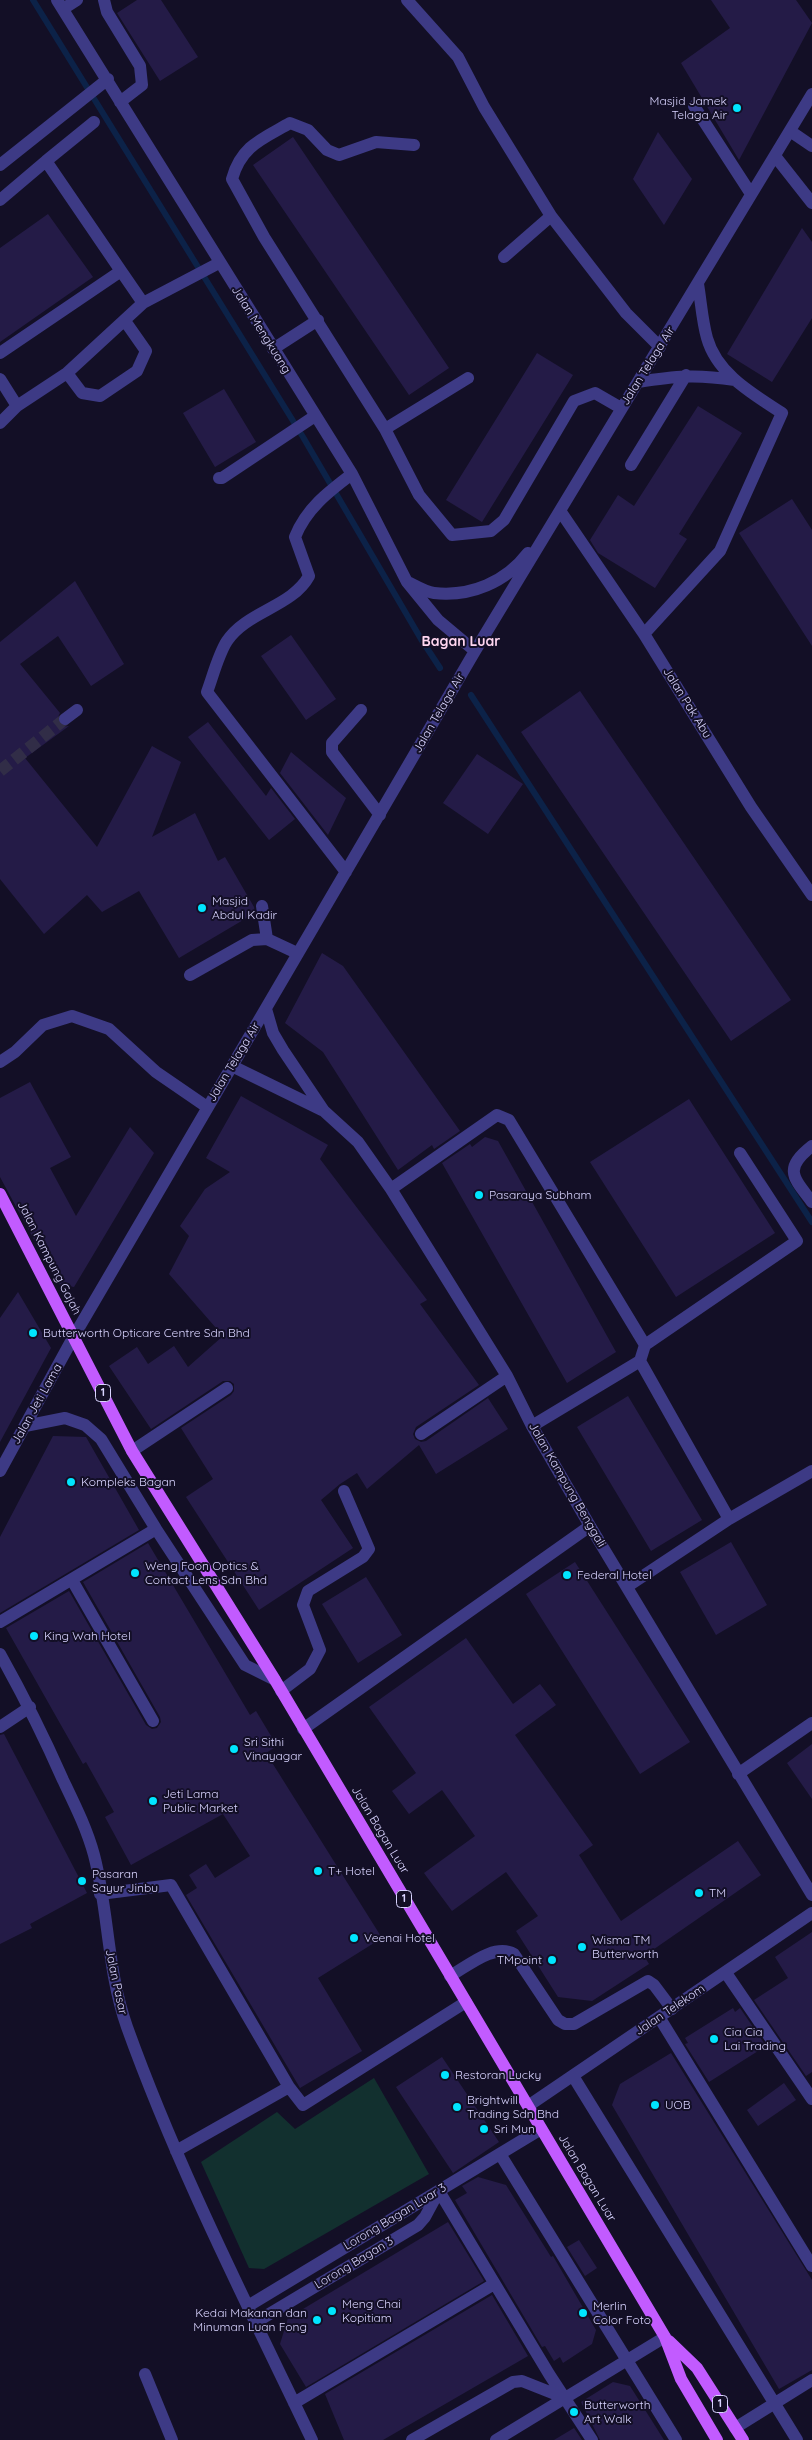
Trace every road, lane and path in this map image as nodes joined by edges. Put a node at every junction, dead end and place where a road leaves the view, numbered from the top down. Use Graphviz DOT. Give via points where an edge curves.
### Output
graph roads {
  1 [pos="78,0"];
  2 [pos="104,0"];
  3 [pos="407,0"];
  4 [pos="60,5"];
  5 [pos="103,83"];
  6 [pos="812,94"];
  7 [pos="120,102"];
  8 [pos="694,106"];
  9 [pos="94,122"];
  10 [pos="790,131"];
  11 [pos="414,145"];
  12 [pos="812,146"];
  13 [pos="775,156"];
  14 [pos="46,161"];
  15 [pos="0,165"];
  16 [pos="751,194"];
  17 [pos="0,200"];
  18 [pos="812,203"];
  19 [pos="551,216"];
  20 [pos="504,257"];
  21 [pos="214,265"];
  22 [pos="121,271"];
  23 [pos="698,284"];
  24 [pos="143,304"];
  25 [pos="318,320"];
  26 [pos="125,321"];
  27 [pos="660,347"];
  28 [pos="273,349"];
  29 [pos="0,353"];
  30 [pos="67,373"];
  31 [pos="686,375"];
  32 [pos="468,378"];
  33 [pos="0,379"];
  34 [pos="734,380"];
  35 [pos="638,382"];
  36 [pos="17,406"];
  37 [pos="621,408"];
  38 [pos="310,419"];
  39 [pos="0,423"];
  40 [pos="385,429"];
  41 [pos="631,465"];
  42 [pos="352,474"];
  43 [pos="219,478"];
  44 [pos="561,512"];
  45 [pos="407,582"];
  46 [pos="644,634"];
  47 [pos="475,651"];
  48 [pos="77,710"];
  49 [pos="362,710"];
  50 [pos="65,719"];
  51 [pos="380,815"];
  52 [pos="346,872"];
  53 [pos="812,895"];
  54 [pos="262,906"];
  55 [pos="267,939"];
  56 [pos="297,953"];
  57 [pos="190,975"];
  58 [pos="266,1009"];
  59 [pos="0,1062"];
  60 [pos="232,1066"];
  61 [pos="207,1107"];
  62 [pos="324,1111"];
  63 [pos="812,1146"];
  64 [pos="740,1154"];
  65 [pos="391,1189"];
  66 [pos="0,1194"];
  67 [pos="812,1202"];
  68 [pos="74,1336"];
  69 [pos="645,1346"];
  70 [pos="640,1361"];
  71 [pos="507,1376"];
  72 [pos="227,1388"];
  73 [pos="24,1426"];
  74 [pos="532,1426"];
  75 [pos="421,1434"];
  76 [pos="132,1450"];
  77 [pos="0,1471"];
  78 [pos="812,1471"];
  79 [pos="344,1491"];
  80 [pos="730,1519"];
  81 [pos="590,1526"];
  82 [pos="156,1529"];
  83 [pos="72,1580"];
  84 [pos="628,1586"];
  85 [pos="0,1622"];
  86 [pos="0,1654"];
  87 [pos="278,1685"];
  88 [pos="30,1707"];
  89 [pos="153,1721"];
  90 [pos="812,1723"];
  91 [pos="0,1727"];
  92 [pos="303,1729"];
  93 [pos="738,1774"];
  94 [pos="100,1894"];
  95 [pos="812,1894"];
  96 [pos="812,1913"];
  97 [pos="726,1973"];
  98 [pos="450,1976"];
  99 [pos="466,2002"];
  100 [pos="672,2009"];
  101 [pos="659,2017"];
  102 [pos="573,2076"];
  103 [pos="289,2087"];
  104 [pos="812,2099"];
  105 [pos="528,2106"];
  106 [pos="542,2129"];
  107 [pos="176,2151"];
  108 [pos="500,2154"];
  109 [pos="439,2191"];
  110 [pos="812,2266"];
  111 [pos="494,2284"];
  112 [pos="248,2306"];
  113 [pos="256,2322"];
  114 [pos="665,2337"];
  115 [pos="627,2360"];
  116 [pos="145,2374"];
  117 [pos="812,2380"];
  118 [pos="565,2398"];
  119 [pos="294,2403"];
  120 [pos="774,2403"];
  121 [pos="735,2428"];
  122 [pos="172,2440"];
  123 [pos="312,2440"];
  124 [pos="412,2440"];
  125 [pos="496,2440"];
  126 [pos="592,2440"];
  127 [pos="676,2440"];
  128 [pos="717,2440"];
  129 [pos="743,2440"];
  130 [pos="797,2440"];
  1 -- 4 [label="street"];
  2 -- 7 [label="street" via="107,12 140,66 142,84"];
  3 -- 19 [label="street" via="458,57 484,107"];
  4 -- 5 [label="street, Jalan Mengkuang"];
  5 -- 7 [label="street, Jalan Mengkuang"];
  5 -- 15 [label="street"];
  6 -- 10 [label="street, Jalan Telaga Air"];
  7 -- 21 [label="street, Jalan Mengkuang"];
  8 -- 16 [label="street"];
  9 -- 14 [label="street"];
  10 -- 12 [label="street"];
  10 -- 13 [label="street, Jalan Telaga Air"];
  11 -- 25 [label="street" via="376,142 340,155 327,150 308,130 290,123 248,148 236,165 232,179 264,237"];
  13 -- 16 [label="street, Jalan Telaga Air"];
  13 -- 18 [label="street"];
  14 -- 17 [label="street"];
  14 -- 22 [label="street"];
  16 -- 23 [label="street, Jalan Telaga Air"];
  19 -- 20 [label="street"];
  19 -- 27 [label="street" via="626,313"];
  21 -- 24 [label="street"];
  21 -- 28 [label="street, Jalan Mengkuang"];
  22 -- 24 [label="street"];
  22 -- 29 [label="street"];
  23 -- 27 [label="street, Jalan Telaga Air"];
  23 -- 34 [label="street" via="707,338"];
  24 -- 26 [label="street"];
  25 -- 28 [label="street"];
  25 -- 40 [label="street"];
  26 -- 30 [label="street"];
  26 -- 30 [label="street" via="146,351 137,371 100,396 82,393"];
  27 -- 35 [label="street, Jalan Telaga Air"];
  28 -- 38 [label="street, Jalan Mengkuang"];
  30 -- 36 [label="street"];
  31 -- 34 [label="street"];
  31 -- 35 [label="street"];
  31 -- 41 [label="street"];
  32 -- 40 [label="street"];
  33 -- 36 [label="street"];
  34 -- 46 [label="street" via="782,414 720,551"];
  35 -- 37 [label="street, Jalan Telaga Air"];
  36 -- 39 [label="street"];
  37 -- 40 [label="street" via="595,394 574,401 504,520 491,531 467,534 452,534 420,495"];
  37 -- 44 [label="street, Jalan Telaga Air"];
  38 -- 42 [label="street, Jalan Mengkuang"];
  38 -- 43 [label="street"];
  42 -- 45 [label="street, Jalan Mengkuang"];
  42 -- 52 [label="street" via="325,494 301,523 295,537 309,576 302,589 248,620 227,641 207,692"];
  44 -- 45 [label="street" via="521,563 499,580 477,590 432,593"];
  44 -- 46 [label="street, Jalan Pak Abu"];
  44 -- 47 [label="street, Jalan Telaga Air"];
  45 -- 47 [label="street, Jalan Mengkuang" via="438,620"];
  46 -- 53 [label="street, Jalan Pak Abu" via="751,807"];
  47 -- 51 [label="street, Jalan Telaga Air"];
  48 -- 50 [label="street"];
  49 -- 51 [label="street" via="332,743 332,752"];
  51 -- 52 [label="street, Jalan Telaga Air"];
  52 -- 56 [label="street, Jalan Telaga Air"];
  54 -- 55 [label="street"];
  55 -- 56 [label="street"];
  55 -- 57 [label="street" via="252,940"];
  56 -- 58 [label="street, Jalan Telaga Air"];
  58 -- 60 [label="street, Jalan Telaga Air"];
  58 -- 62 [label="street" via="273,1033"];
  59 -- 61 [label="street" via="16,1052 43,1025 72,1016 109,1029 156,1072"];
  60 -- 61 [label="street, Jalan Telaga Air"];
  60 -- 62 [label="street"];
  61 -- 68 [label="street, Jalan Telaga Air"];
  62 -- 65 [label="street, Jalan Kampung Benggali" via="358,1142"];
  63 -- 67 [label="street" via="798,1157 793,1168 794,1178"];
  64 -- 69 [label="street" via="796,1241"];
  65 -- 69 [label="street" via="496,1115 509,1120"];
  65 -- 71 [label="street, Jalan Kampung Benggali"];
  66 -- 68 [label="main road, Jalan Kampung Gajah / 1"];
  68 -- 73 [label="street, Jalan Jeti Lama"];
  68 -- 76 [label="main road, Jalan Bagan Luar / 1"];
  69 -- 70 [label="street"];
  70 -- 74 [label="street"];
  70 -- 80 [label="street"];
  71 -- 74 [label="street, Jalan Kampung Benggali"];
  71 -- 75 [label="street"];
  72 -- 76 [label="street"];
  73 -- 77 [label="street, Jalan Jeti Lama"];
  73 -- 82 [label="street" via="64,1418 86,1425 101,1440"];
  74 -- 81 [label="street, Jalan Kampung Benggali"];
  76 -- 87 [label="main road, Jalan Bagan Luar / 1"];
  78 -- 80 [label="street"];
  79 -- 87 [label="street" via="369,1549 362,1557 308,1591 303,1605 320,1650 310,1669"];
  80 -- 84 [label="street"];
  81 -- 84 [label="street, Jalan Kampung Benggali"];
  81 -- 92 [label="street"];
  82 -- 83 [label="street"];
  82 -- 87 [label="street" via="245,1666"];
  83 -- 85 [label="street"];
  83 -- 89 [label="street"];
  84 -- 93 [label="street, Jalan Kampung Benggali"];
  86 -- 88 [label="street, Jalan Pasar"];
  87 -- 92 [label="main road, Jalan Bagan Luar / 1"];
  88 -- 91 [label="street"];
  88 -- 94 [label="street, Jalan Pasar" via="87,1831"];
  90 -- 93 [label="street"];
  92 -- 98 [label="main road, Jalan Bagan Luar / 1"];
  93 -- 95 [label="street, Jalan Kampung Benggali"];
  94 -- 103 [label="street" via="171,1885"];
  94 -- 107 [label="street, Jalan Pasar" via="112,1974 121,2009"];
  96 -- 97 [label="street, Jalan Telekom"];
  97 -- 100 [label="street, Jalan Telekom"];
  97 -- 104 [label="street"];
  98 -- 99 [label="main road, Jalan Bagan Luar / 1"];
  98 -- 100 [label="street" via="497,1950 506,1950 514,1954 558,2020 565,2024 574,2024 648,1981"];
  99 -- 103 [label="street" via="303,2105"];
  99 -- 105 [label="main road, Jalan Bagan Luar / 1"];
  100 -- 101 [label="street, Jalan Telekom"];
  101 -- 102 [label="street, Jalan Telekom"];
  101 -- 110 [label="street"];
  102 -- 105 [label="street, Jalan Telekom"];
  102 -- 120 [label="street"];
  103 -- 107 [label="street"];
  105 -- 106 [label="main road, Jalan Bagan Luar / 1"];
  106 -- 108 [label="street, Lorong Bagan Luar 3"];
  106 -- 114 [label="main road, Jalan Bagan Luar / 1"];
  107 -- 112 [label="street, Jalan Pasar"];
  108 -- 109 [label="street, Lorong Bagan Luar 3"];
  108 -- 115 [label="street"];
  109 -- 111 [label="street"];
  109 -- 112 [label="street, Lorong Bagan Luar 3"];
  109 -- 113 [label="street, Lorong Bagan 3" via="418,2225"];
  111 -- 118 [label="street"];
  111 -- 119 [label="street"];
  112 -- 113 [label="street, Jalan Pasar"];
  113 -- 119 [label="street, Jalan Pasar"];
  114 -- 115 [label="street"];
  114 -- 121 [label="main road, Jalan Bagan Luar / 1" via="697,2368"];
  114 -- 128 [label="main road, Jalan Bagan Luar / 1" via="681,2379"];
  115 -- 118 [label="street"];
  115 -- 127 [label="street"];
  116 -- 122 [label="street"];
  117 -- 120 [label="street"];
  118 -- 124 [label="street" via="522,2381 513,2382"];
  118 -- 125 [label="street"];
  118 -- 126 [label="street"];
  119 -- 123 [label="street, Jalan Pasar"];
  120 -- 121 [label="street"];
  120 -- 130 [label="street"];
  121 -- 129 [label="main road, Jalan Bagan Luar / 1"];
}
